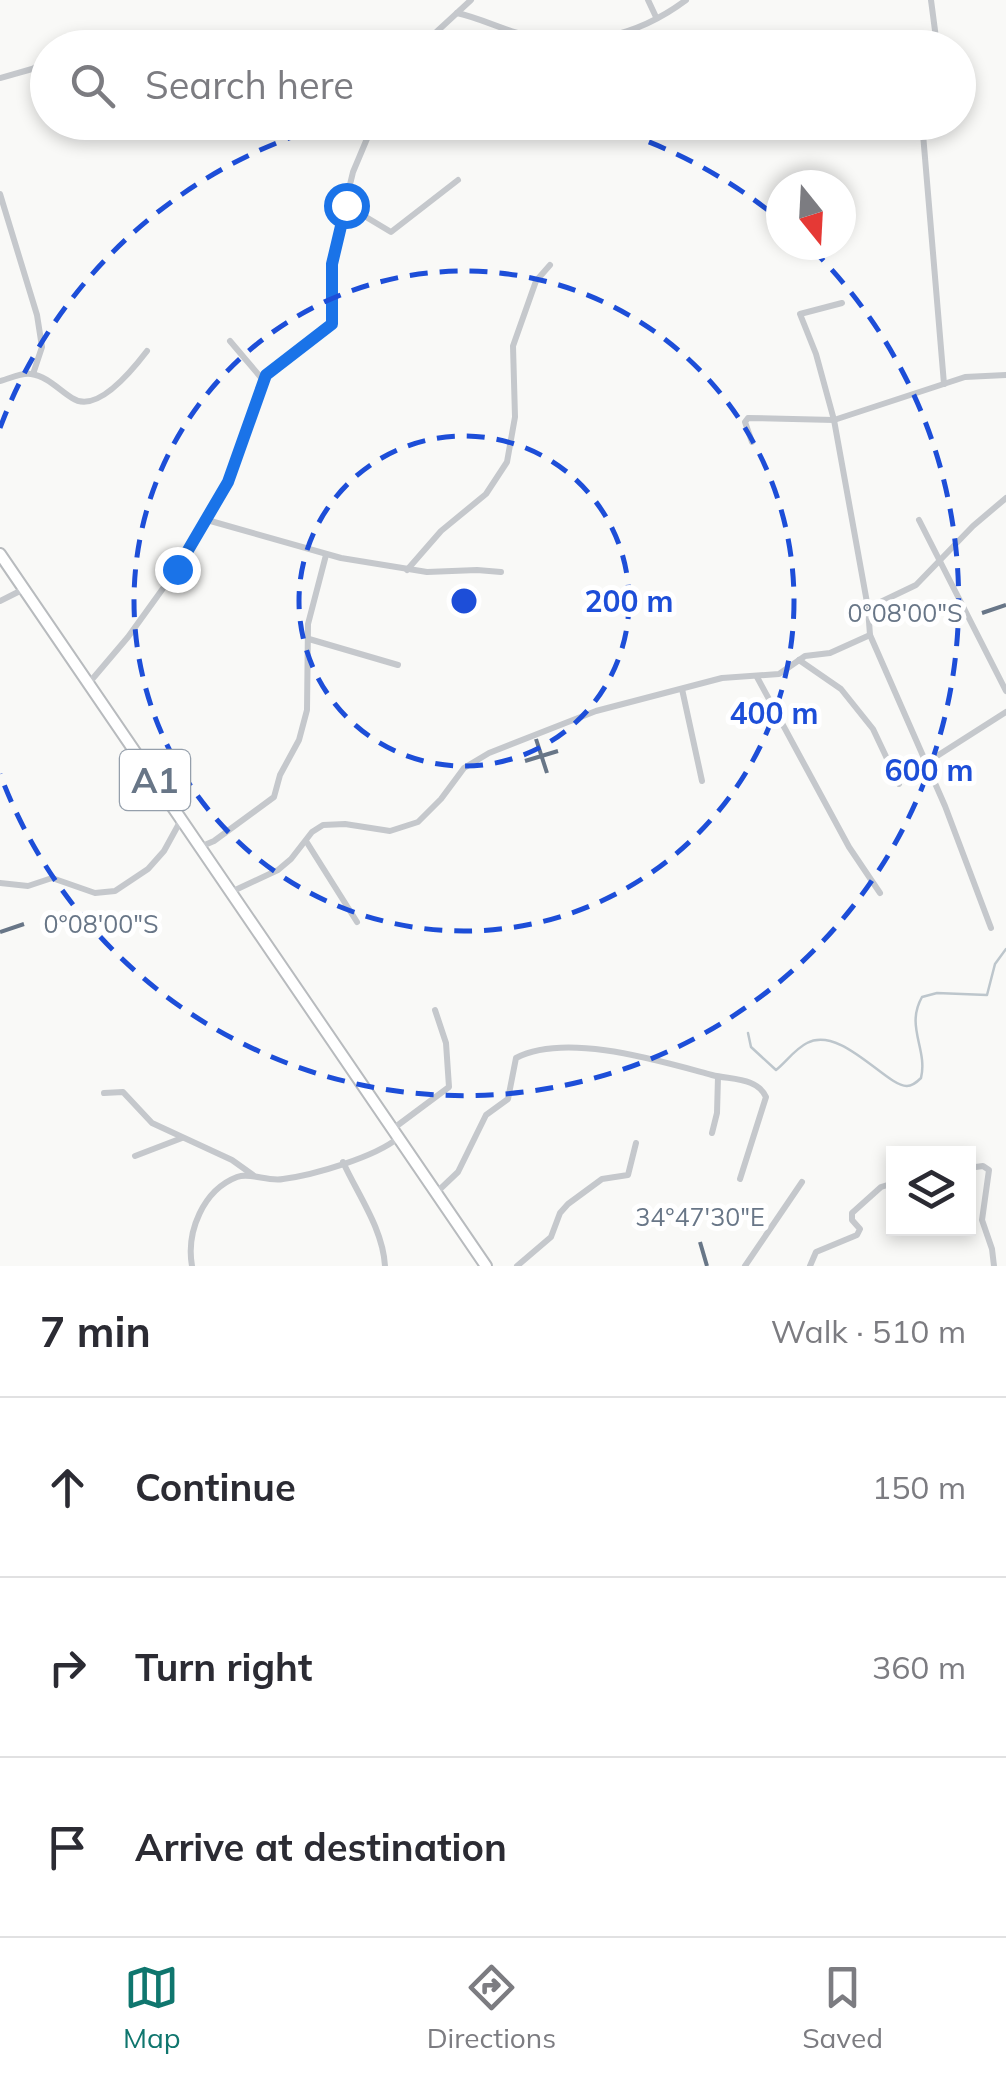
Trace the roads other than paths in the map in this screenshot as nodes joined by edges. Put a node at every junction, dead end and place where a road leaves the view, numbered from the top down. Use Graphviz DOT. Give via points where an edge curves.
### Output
graph roads {
  1 [pos="471,0"];
  2 [pos="648,0"];
  3 [pos="686,0"];
  4 [pos="931,0"];
  5 [pos="457,12"];
  6 [pos="656,18"];
  7 [pos="438,30"];
  8 [pos="510,30"];
  9 [pos="630,30"];
  10 [pos="935,30"];
  11 [pos="30,70"];
  12 [pos="0,78"];
  13 [pos="366,140"];
  14 [pos="924,140"];
  15 [pos="458,180"];
  16 [pos="0,194"];
  17 [pos="346,205"];
  18 [pos="550,265"];
  19 [pos="842,303"];
  20 [pos="230,341"];
  21 [pos="147,350"];
  22 [pos="33,374"];
  23 [pos="1006,375"];
  24 [pos="264,380"];
  25 [pos="0,381"];
  26 [pos="944,384"];
  27 [pos="834,420"];
  28 [pos="752,442"];
  29 [pos="1006,498"];
  30 [pos="207,520"];
  31 [pos="919,520"];
  32 [pos="0,554"];
  33 [pos="326,555"];
  34 [pos="940,563"];
  35 [pos="407,570"];
  36 [pos="501,572"];
  37 [pos="24,589"];
  38 [pos="0,601"];
  39 [pos="868,608"];
  40 [pos="870,635"];
  41 [pos="309,640"];
  42 [pos="799,660"];
  43 [pos="398,664"];
  44 [pos="757,677"];
  45 [pos="89,683"];
  46 [pos="682,690"];
  47 [pos="1006,691"];
  48 [pos="1006,712"];
  49 [pos="926,763"];
  50 [pos="702,780"];
  51 [pos="899,784"];
  52 [pos="182,819"];
  53 [pos="306,841"];
  54 [pos="200,847"];
  55 [pos="0,883"];
  56 [pos="232,892"];
  57 [pos="880,893"];
  58 [pos="357,922"];
  59 [pos="992,928"];
  60 [pos="435,1010"];
  61 [pos="718,1077"];
  62 [pos="104,1093"];
  63 [pos="397,1132"];
  64 [pos="712,1134"];
  65 [pos="183,1137"];
  66 [pos="636,1143"];
  67 [pos="135,1156"];
  68 [pos="342,1162"];
  69 [pos="976,1167"];
  70 [pos="740,1178"];
  71 [pos="258,1179"];
  72 [pos="802,1182"];
  73 [pos="886,1185"];
  74 [pos="437,1192"];
  75 [pos="192,1266"];
  76 [pos="385,1266"];
  77 [pos="486,1266"];
  78 [pos="518,1266"];
  79 [pos="745,1266"];
  80 [pos="810,1266"];
  81 [pos="994,1266"];
  1 -- 5 [label="street"];
  2 -- 6 [label="street"];
  3 -- 6 [label="street"];
  4 -- 10 [label="street"];
  5 -- 7 [label="street"];
  5 -- 8 [label="street"];
  6 -- 9 [label="street"];
  11 -- 12 [label="street"];
  13 -- 17 [label="street"];
  14 -- 26 [label="street"];
  15 -- 17 [label="street" via="390,232"];
  16 -- 22 [label="street" via="37,315 42,347"];
  17 -- 24 [label="street" via="332,264 332,324"];
  18 -- 35 [label="street" via="536,281 513,346 515,417 504,467 486,494 440,531"];
  19 -- 27 [label="street" via="800,314"];
  20 -- 24 [label="street"];
  21 -- 22 [label="street" via="116,386 85,402"];
  22 -- 25 [label="street"];
  23 -- 26 [label="street"];
  24 -- 30 [label="street" via="228,482"];
  26 -- 27 [label="street"];
  27 -- 28 [label="street" via="748,418"];
  27 -- 39 [label="street"];
  29 -- 34 [label="street"];
  30 -- 33 [label="street"];
  30 -- 45 [label="street"];
  31 -- 34 [label="street"];
  32 -- 37 [label="highway, A1"];
  33 -- 35 [label="street"];
  33 -- 41 [label="street"];
  34 -- 39 [label="street" via="916,585"];
  34 -- 47 [label="street"];
  35 -- 36 [label="street"];
  37 -- 38 [label="street"];
  37 -- 45 [label="highway, A1"];
  39 -- 40 [label="street"];
  40 -- 42 [label="street"];
  40 -- 49 [label="street"];
  41 -- 43 [label="street"];
  41 -- 54 [label="street" via="305,724 277,792"];
  42 -- 44 [label="street" via="779,674"];
  42 -- 51 [label="street" via="842,689 873,729"];
  44 -- 46 [label="street"];
  44 -- 57 [label="street"];
  45 -- 52 [label="highway, A1"];
  46 -- 50 [label="street"];
  46 -- 53 [label="street" via="596,711 474,759 427,814 404,829 330,824"];
  48 -- 49 [label="street"];
  49 -- 59 [label="street"];
  52 -- 54 [label="highway, A1"];
  52 -- 55 [label="street" via="148,869 115,891 95,893 52,878 34,886"];
  53 -- 56 [label="street" via="278,870"];
  53 -- 58 [label="street"];
  54 -- 56 [label="highway, A1"];
  56 -- 63 [label="highway, A1"];
  60 -- 63 [label="street" via="449,1087"];
  61 -- 64 [label="street"];
  61 -- 70 [label="street" via="753,1084 766,1095"];
  61 -- 74 [label="street" via="595,1050 518,1056 508,1099 486,1115 458,1172"];
  62 -- 65 [label="street" via="123,1092 152,1123"];
  63 -- 68 [label="street" via="386,1148"];
  63 -- 74 [label="highway, A1"];
  65 -- 67 [label="street"];
  65 -- 71 [label="street"];
  66 -- 78 [label="street" via="628,1176 602,1179 568,1204 551,1237"];
  68 -- 71 [label="street" via="281,1180"];
  68 -- 76 [label="street" via="375,1228"];
  69 -- 81 [label="street" via="989,1170 982,1220"];
  71 -- 75 [label="street" via="233,1178 208,1202 190,1233"];
  72 -- 79 [label="street"];
  73 -- 80 [label="street" via="852,1213 857,1235 816,1252"];
  74 -- 77 [label="highway, A1"];
}
